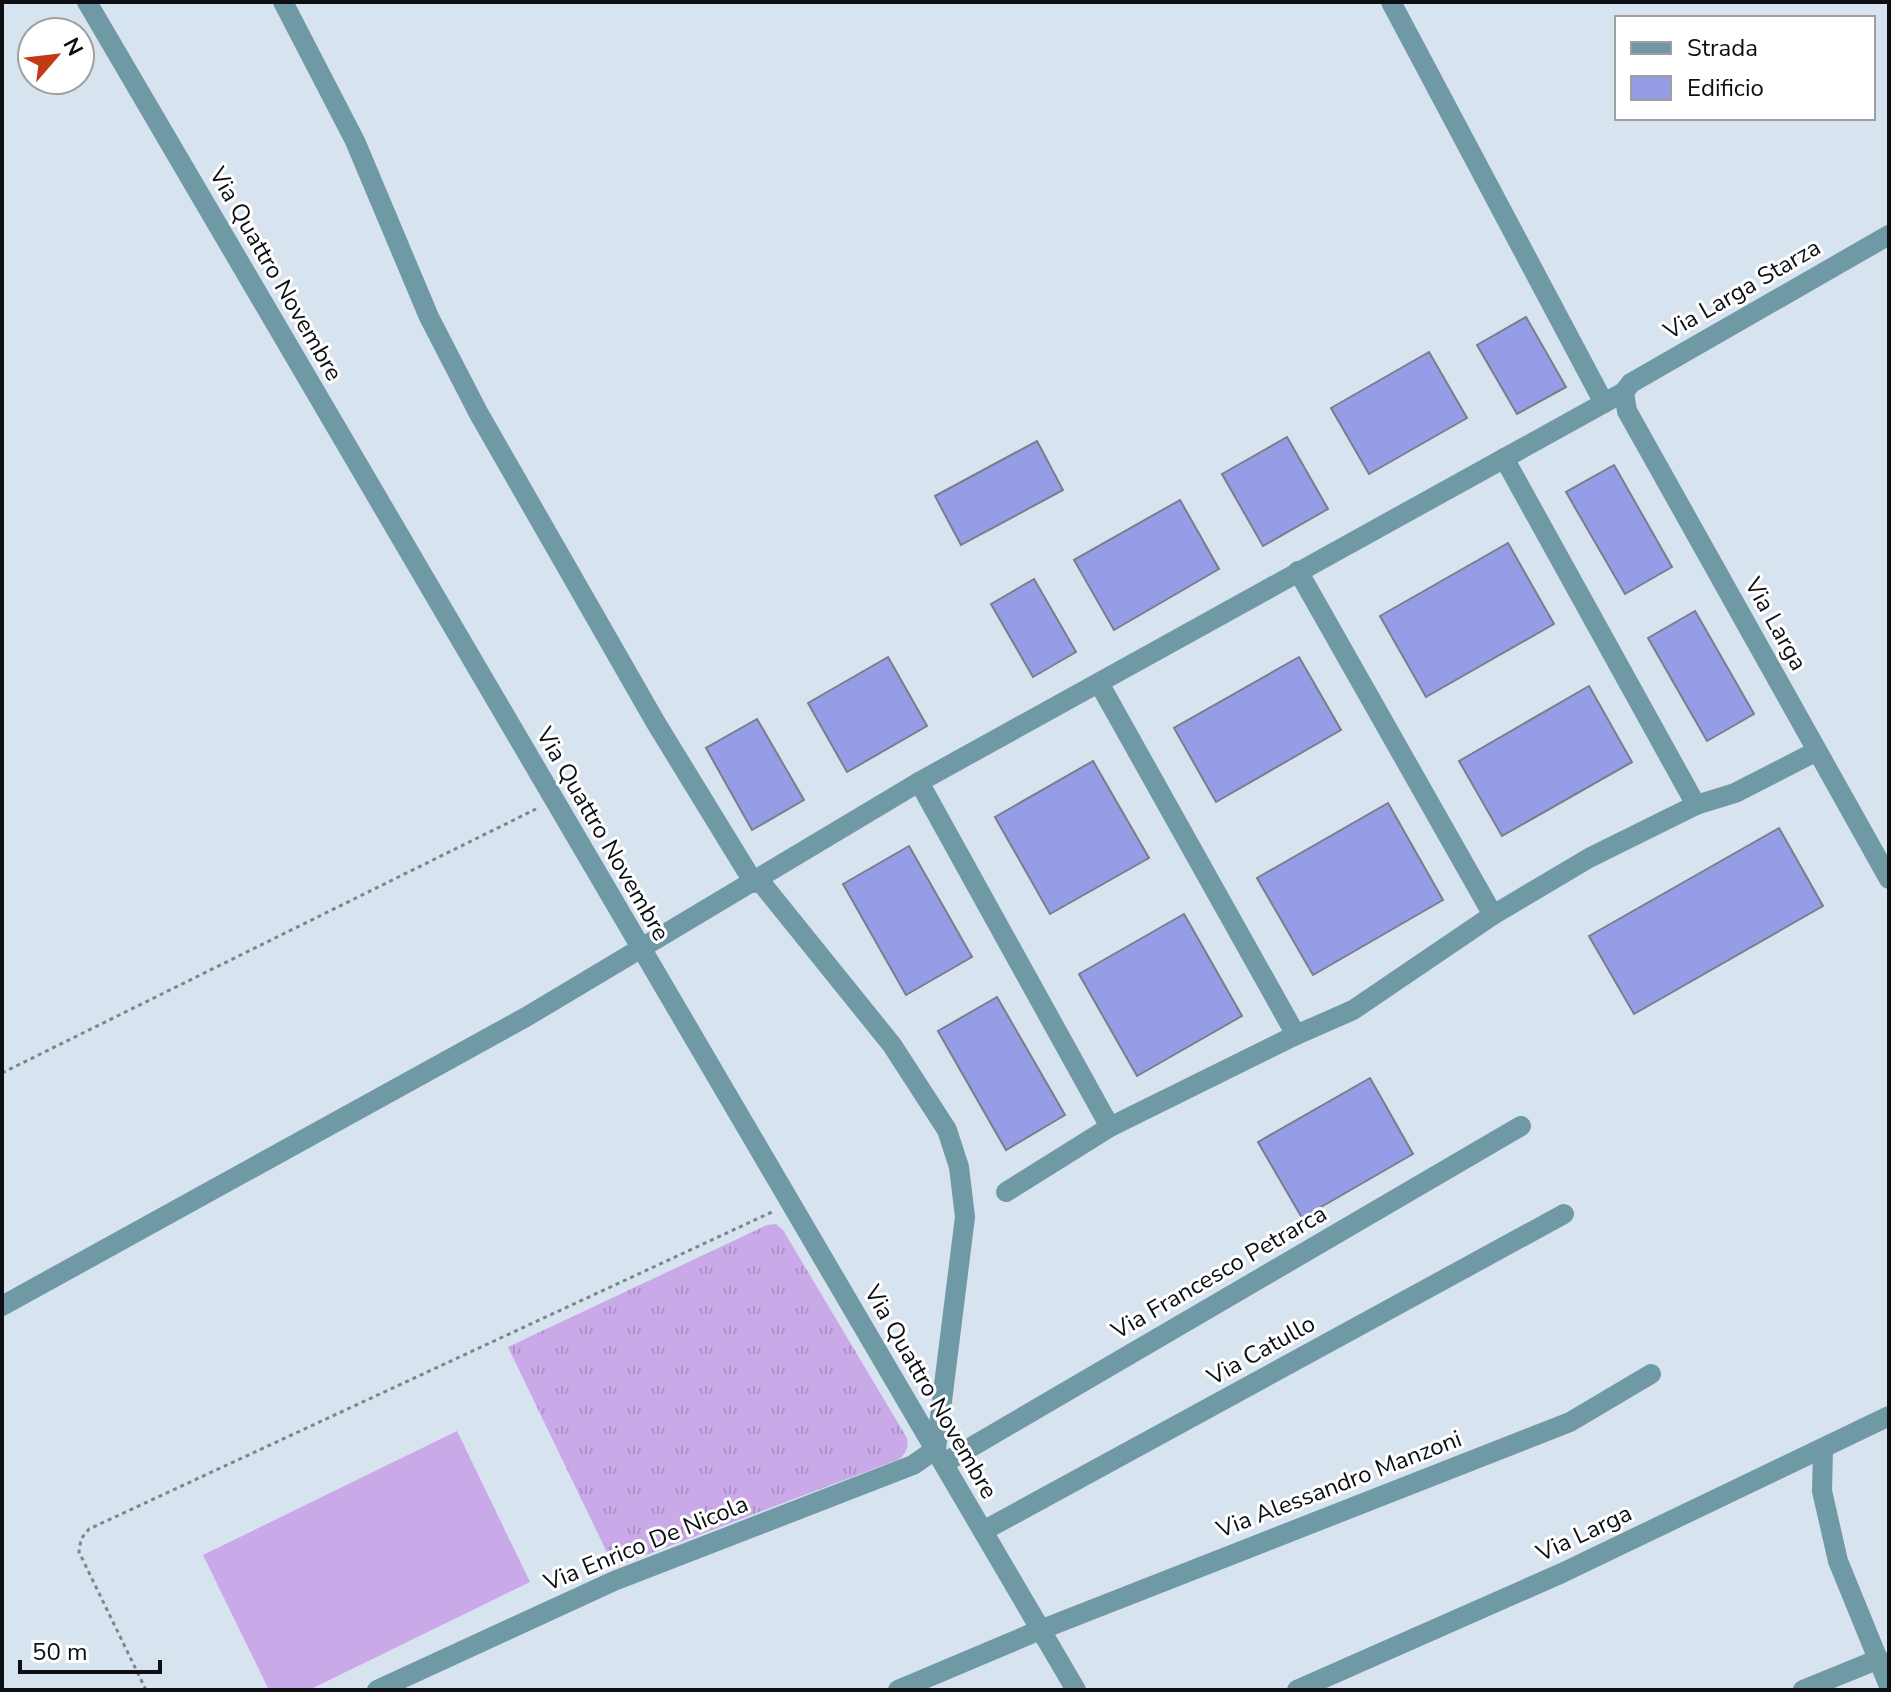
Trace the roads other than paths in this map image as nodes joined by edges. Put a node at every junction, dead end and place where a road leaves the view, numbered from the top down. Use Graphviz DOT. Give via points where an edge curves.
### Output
graph roads {
  1 [pos="87,2"];
  2 [pos="283,2"];
  3 [pos="1391,2"];
  4 [pos="1889,235"];
  5 [pos="1624,392"];
  6 [pos="1604,403"];
  7 [pos="1504,458"];
  8 [pos="1298,571"];
  9 [pos="1099,683"];
  10 [pos="1817,751"];
  11 [pos="919,782"];
  12 [pos="1696,805"];
  13 [pos="1889,879"];
  14 [pos="756,881"];
  15 [pos="1493,915"];
  16 [pos="640,948"];
  17 [pos="1296,1035"];
  18 [pos="1521,1126"];
  19 [pos="1110,1127"];
  20 [pos="1006,1192"];
  21 [pos="1564,1214"];
  22 [pos="2,1306"];
  23 [pos="1651,1374"];
  24 [pos="1889,1416"];
  25 [pos="1823,1449"];
  26 [pos="940,1456"];
  27 [pos="983,1531"];
  28 [pos="1040,1630"];
  29 [pos="1879,1659"];
  30 [pos="1889,1686"];
  31 [pos="377,1690"];
  32 [pos="898,1690"];
  33 [pos="1076,1690"];
  34 [pos="1297,1690"];
  35 [pos="1803,1690"];
  1 -- 16 [label="street, Via Quattro Novembre"];
  2 -- 14 [label="street" via="355,141 429,317 479,414 656,723"];
  3 -- 6 [label="street"];
  4 -- 5 [label="street, Via Larga Starza" via="1631,383"];
  5 -- 6 [label="street, Via Larga Starza"];
  5 -- 10 [label="street, Via Larga" via="1627,411"];
  6 -- 7 [label="street, Via Larga Starza"];
  7 -- 8 [label="street, Via Larga Starza"];
  7 -- 12 [label="street"];
  8 -- 9 [label="street, Via Larga Starza"];
  8 -- 15 [label="street"];
  9 -- 11 [label="street, Via Larga Starza"];
  9 -- 17 [label="street"];
  10 -- 12 [label="street" via="1735,793"];
  10 -- 13 [label="street, Via Larga"];
  11 -- 14 [label="street, Via Larga Starza"];
  11 -- 19 [label="street"];
  12 -- 15 [label="street" via="1589,858"];
  14 -- 16 [label="street, Via Larga Starza"];
  14 -- 26 [label="street" via="892,1045 947,1130 959,1167 965,1217"];
  15 -- 17 [label="street" via="1353,1010"];
  16 -- 22 [label="street, Via Larga Starza" via="526,1017"];
  16 -- 26 [label="street, Via Quattro Novembre"];
  17 -- 19 [label="street"];
  18 -- 26 [label="street, Via Francesco Petrarca"];
  19 -- 20 [label="street"];
  21 -- 27 [label="street, Via Catullo"];
  23 -- 28 [label="street, Via Alessandro Manzoni" via="1570,1422"];
  24 -- 25 [label="street, Via Larga"];
  25 -- 29 [label="street" via="1822,1491 1838,1561"];
  25 -- 34 [label="street, Via Larga" via="1562,1573"];
  26 -- 27 [label="street, Via Quattro Novembre"];
  26 -- 31 [label="street, Via Enrico De Nicola" via="614,1581"];
  27 -- 28 [label="street, Via Quattro Novembre"];
  28 -- 32 [label="street, Via Alessandro Manzoni"];
  28 -- 33 [label="street, Via Quattro Novembre"];
  29 -- 30 [label="street"];
  29 -- 35 [label="street"];
}
